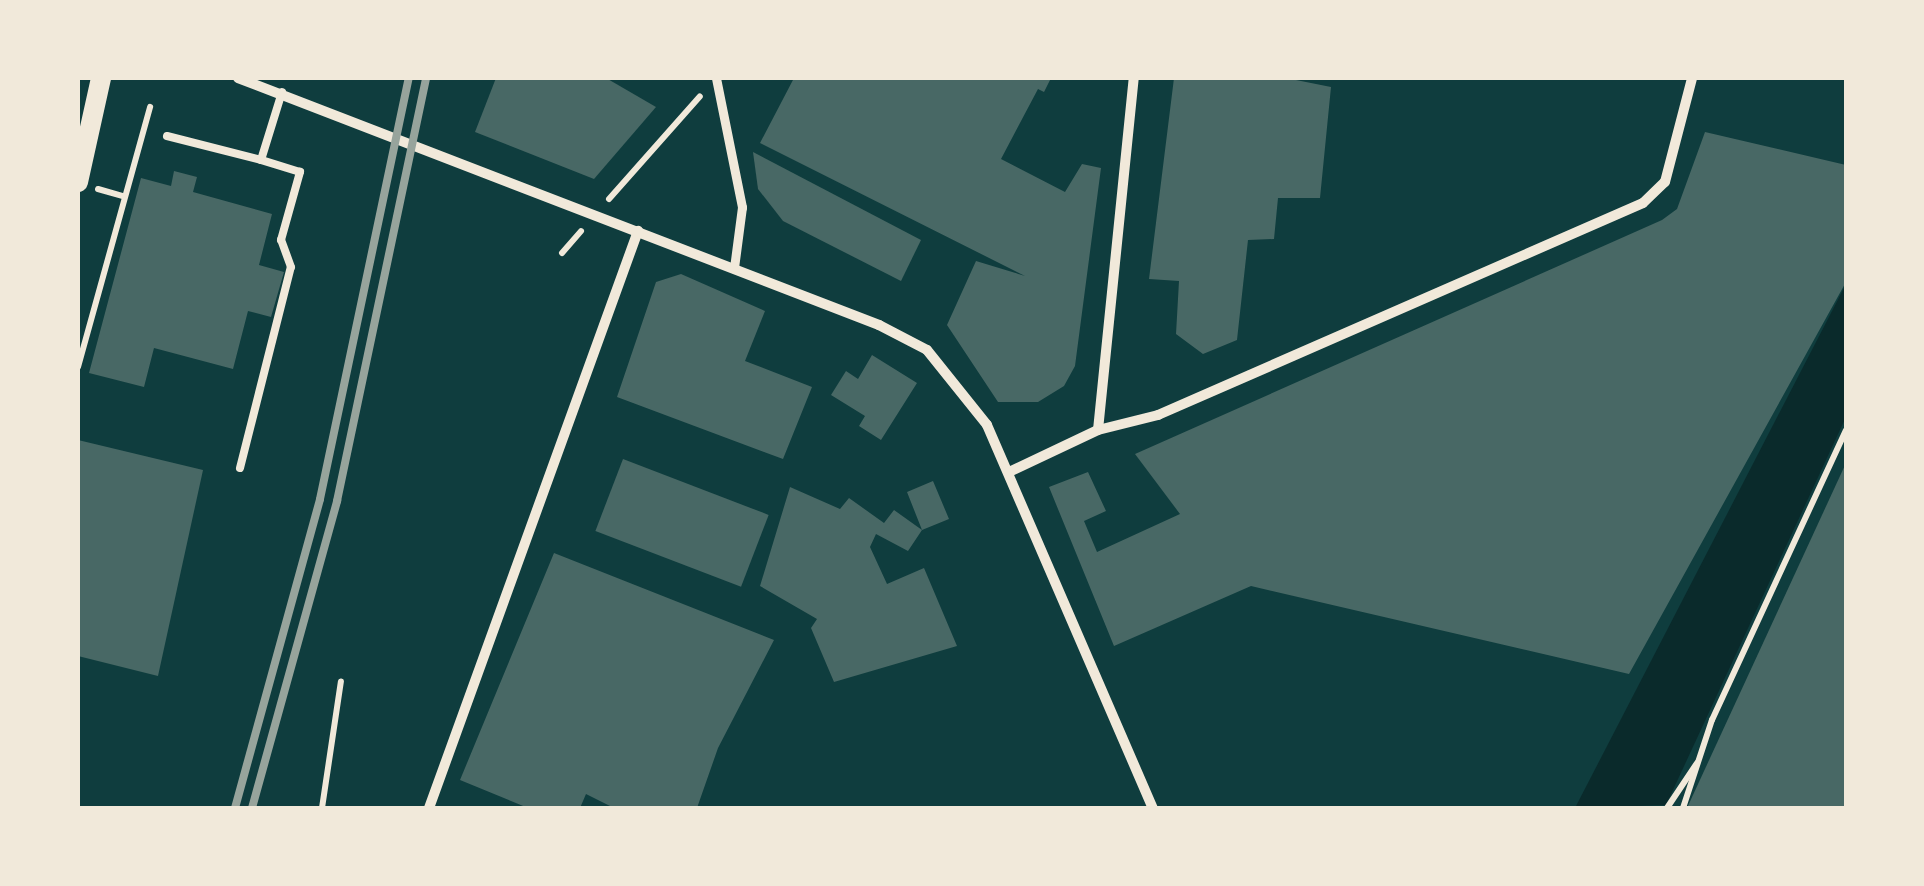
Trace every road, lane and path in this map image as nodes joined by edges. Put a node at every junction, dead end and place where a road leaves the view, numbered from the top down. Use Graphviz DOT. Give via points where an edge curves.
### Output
graph roads {
  1 [pos="101,78"];
  2 [pos="238,78"];
  3 [pos="716,78"];
  4 [pos="1134,78"];
  5 [pos="1692,78"];
  6 [pos="282,92"];
  7 [pos="702,94"];
  8 [pos="150,108"];
  9 [pos="166,136"];
  10 [pos="262,160"];
  11 [pos="78,182"];
  12 [pos="606,202"];
  13 [pos="638,231"];
  14 [pos="734,268"];
  15 [pos="78,367"];
  16 [pos="1098,430"];
  17 [pos="1846,430"];
  18 [pos="240,468"];
  19 [pos="1009,472"];
  20 [pos="341,682"];
  21 [pos="1698,762"];
  22 [pos="322,808"];
  23 [pos="428,808"];
  24 [pos="1153,808"];
  25 [pos="1667,808"];
  26 [pos="1683,808"];
  1 -- 11 [label="main road"];
  2 -- 6 [label="street"];
  3 -- 14 [label="street" via="742,207"];
  4 -- 16 [label="street"];
  5 -- 16 [label="street" via="1665,182 1643,203 1158,414"];
  6 -- 10 [label="lane"];
  6 -- 13 [label="street"];
  7 -- 12 [label="path"];
  8 -- 15 [label="path"];
  9 -- 10 [label="lane"];
  10 -- 18 [label="lane" via="300,172 282,240 291,267"];
  13 -- 14 [label="street"];
  13 -- 23 [label="street"];
  14 -- 19 [label="street" via="927,350 960,384"];
  16 -- 19 [label="street"];
  17 -- 21 [label="path"];
  19 -- 24 [label="street"];
  20 -- 22 [label="path"];
  21 -- 25 [label="path"];
  21 -- 26 [label="path"];
}
